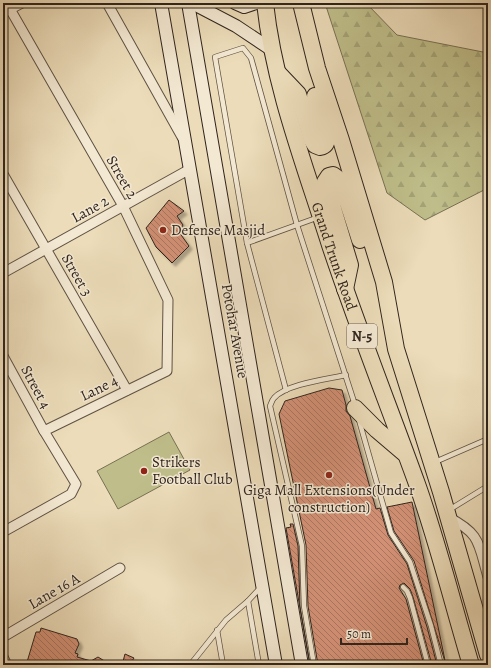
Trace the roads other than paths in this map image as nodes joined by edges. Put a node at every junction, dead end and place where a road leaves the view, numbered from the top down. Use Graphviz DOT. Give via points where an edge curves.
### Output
graph roads {
  1 [pos="22,3"];
  2 [pos="108,3"];
  3 [pos="161,3"];
  4 [pos="188,3"];
  5 [pos="192,3"];
  6 [pos="235,3"];
  7 [pos="256,3"];
  8 [pos="265,3"];
  9 [pos="301,3"];
  10 [pos="6,11"];
  11 [pos="272,50"];
  12 [pos="317,68"];
  13 [pos="278,72"];
  14 [pos="187,145"];
  15 [pos="190,169"];
  16 [pos="3,174"];
  17 [pos="123,206"];
  18 [pos="321,216"];
  19 [pos="297,225"];
  20 [pos="247,243"];
  21 [pos="46,249"];
  22 [pos="3,273"];
  23 [pos="384,282"];
  24 [pos="345,291"];
  25 [pos="3,356"];
  26 [pos="167,371"];
  27 [pos="346,375"];
  28 [pos="127,390"];
  29 [pos="286,390"];
  30 [pos="356,408"];
  31 [pos="44,431"];
  32 [pos="488,439"];
  33 [pos="406,454"];
  34 [pos="431,464"];
  35 [pos="488,486"];
  36 [pos="446,514"];
  37 [pos="3,532"];
  38 [pos="120,568"];
  39 [pos="488,577"];
  40 [pos="263,585"];
  41 [pos="403,587"];
  42 [pos="248,601"];
  43 [pos="216,630"];
  44 [pos="3,637"];
  45 [pos="488,653"];
  46 [pos="3,657"];
  47 [pos="7,665"];
  48 [pos="190,665"];
  49 [pos="223,665"];
  50 [pos="259,665"];
  51 [pos="276,665"];
  52 [pos="302,665"];
  53 [pos="314,665"];
  54 [pos="428,665"];
  55 [pos="441,665"];
  56 [pos="471,665"];
  1 -- 10 [label="street"];
  2 -- 14 [label="street"];
  3 -- 14 [label="street, Potohar Avenue"];
  4 -- 52 [label="street, Potohar Avenue"];
  5 -- 11 [label="street" via="236,26"];
  6 -- 7 [label="street" via="244,7"];
  8 -- 11 [label="highway, Grand Trunk Road / N-5"];
  9 -- 12 [label="highway, N-5"];
  10 -- 17 [label="street, Street 2"];
  11 -- 13 [label="highway, Grand Trunk Road / N-5"];
  12 -- 13 [label="highway" via="312,86 327,137 327,142 320,147 314,145 298,94"];
  12 -- 23 [label="highway, N-5"];
  13 -- 18 [label="highway, Grand Trunk Road / N-5" via="292,129"];
  14 -- 15 [label="street, Potohar Avenue"];
  15 -- 17 [label="street, Lane 2"];
  15 -- 40 [label="street, Potohar Avenue"];
  16 -- 21 [label="street, Street 3"];
  17 -- 21 [label="street, Lane 2"];
  17 -- 26 [label="street, Street 2" via="168,300"];
  18 -- 19 [label="lane"];
  18 -- 24 [label="highway, Grand Trunk Road / N-5"];
  19 -- 20 [label="lane"];
  19 -- 20 [label="lane" via="251,58 243,48 215,57"];
  19 -- 27 [label="lane"];
  20 -- 29 [label="lane"];
  21 -- 22 [label="street, Lane 2"];
  21 -- 28 [label="street, Street 3"];
  23 -- 24 [label="highway" via="364,256 341,181 334,175 329,176 325,182 350,265"];
  23 -- 34 [label="highway, N-5" via="396,349"];
  24 -- 33 [label="highway, Grand Trunk Road / N-5"];
  25 -- 31 [label="street, Street 4"];
  26 -- 28 [label="street, Lane 4"];
  27 -- 29 [label="lane"];
  27 -- 30 [label="lane"];
  28 -- 31 [label="street, Lane 4"];
  29 -- 53 [label="lane" via="274,398 270,406 302,546 304,606"];
  30 -- 33 [label="highway"];
  30 -- 55 [label="lane" via="390,533 410,562"];
  31 -- 37 [label="street, Street 4" via="76,484 75,489 71,494"];
  32 -- 34 [label="lane"];
  33 -- 56 [label="highway, Grand Trunk Road / N-5" via="418,486"];
  34 -- 36 [label="highway, N-5"];
  35 -- 36 [label="lane"];
  36 -- 39 [label="street" via="466,526 475,536"];
  36 -- 45 [label="highway, N-5"];
  38 -- 44 [label="street, Lane 16 A"];
  40 -- 42 [label="lane"];
  40 -- 51 [label="street, Potohar Avenue"];
  41 -- 54 [label="lane" via="408,591"];
  42 -- 43 [label="lane"];
  42 -- 50 [label="lane"];
  43 -- 48 [label="lane"];
  43 -- 49 [label="lane"];
  46 -- 47 [label="street"];
}
